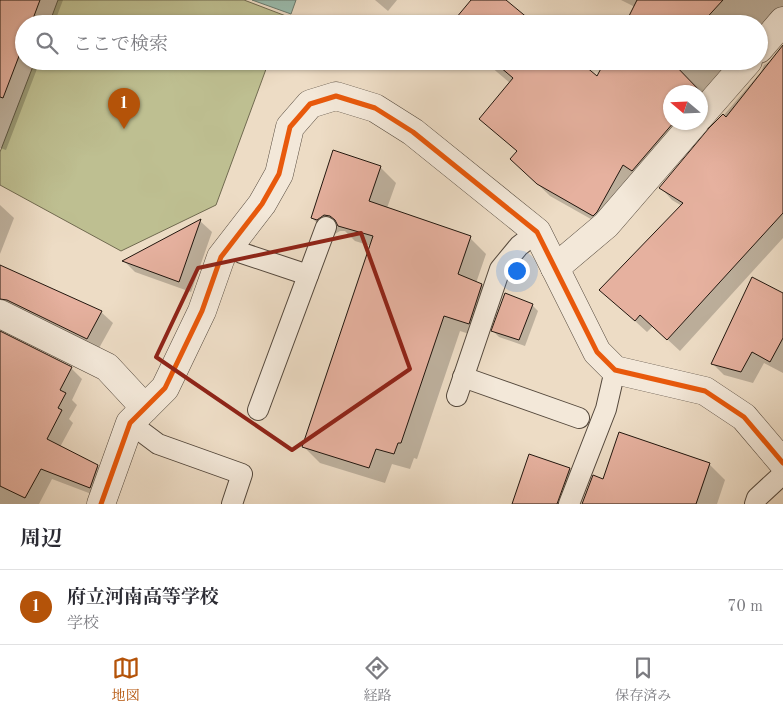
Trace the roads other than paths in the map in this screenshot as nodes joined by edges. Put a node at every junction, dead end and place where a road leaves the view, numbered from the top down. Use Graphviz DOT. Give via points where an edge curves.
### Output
graph roads {
  1 [pos="783,22"];
  2 [pos="768,39"];
  3 [pos="740,70"];
  4 [pos="708,107"];
  5 [pos="688,130"];
  6 [pos="326,227"];
  7 [pos="538,232"];
  8 [pos="230,245"];
  9 [pos="555,268"];
  10 [pos="308,275"];
  11 [pos="0,314"];
  12 [pos="615,370"];
  13 [pos="258,410"];
  14 [pos="137,416"];
  15 [pos="579,418"];
  16 [pos="783,463"];
  17 [pos="783,474"];
  18 [pos="101,504"];
  19 [pos="232,504"];
  20 [pos="569,504"];
  21 [pos="755,504"];
  1 -- 2 [label="street"];
  3 -- 4 [label="street"];
  5 -- 9 [label="street" via="606,225"];
  6 -- 10 [label="lane"];
  7 -- 8 [label="street" via="414,132 375,108 336,96 310,104 290,127 279,174 262,204"];
  7 -- 9 [label="street"];
  7 -- 15 [label="lane" via="519,246 500,269 460,387"];
  8 -- 10 [label="lane" via="242,253"];
  8 -- 14 [label="street" via="221,257 202,311 165,388"];
  9 -- 12 [label="street" via="597,352"];
  10 -- 13 [label="lane"];
  11 -- 14 [label="street" via="107,367"];
  12 -- 16 [label="street" via="705,391 744,417"];
  12 -- 20 [label="lane" via="606,409"];
  14 -- 18 [label="street"];
  14 -- 19 [label="lane" via="158,444 242,474"];
  17 -- 21 [label="lane" via="757,498"];
}
